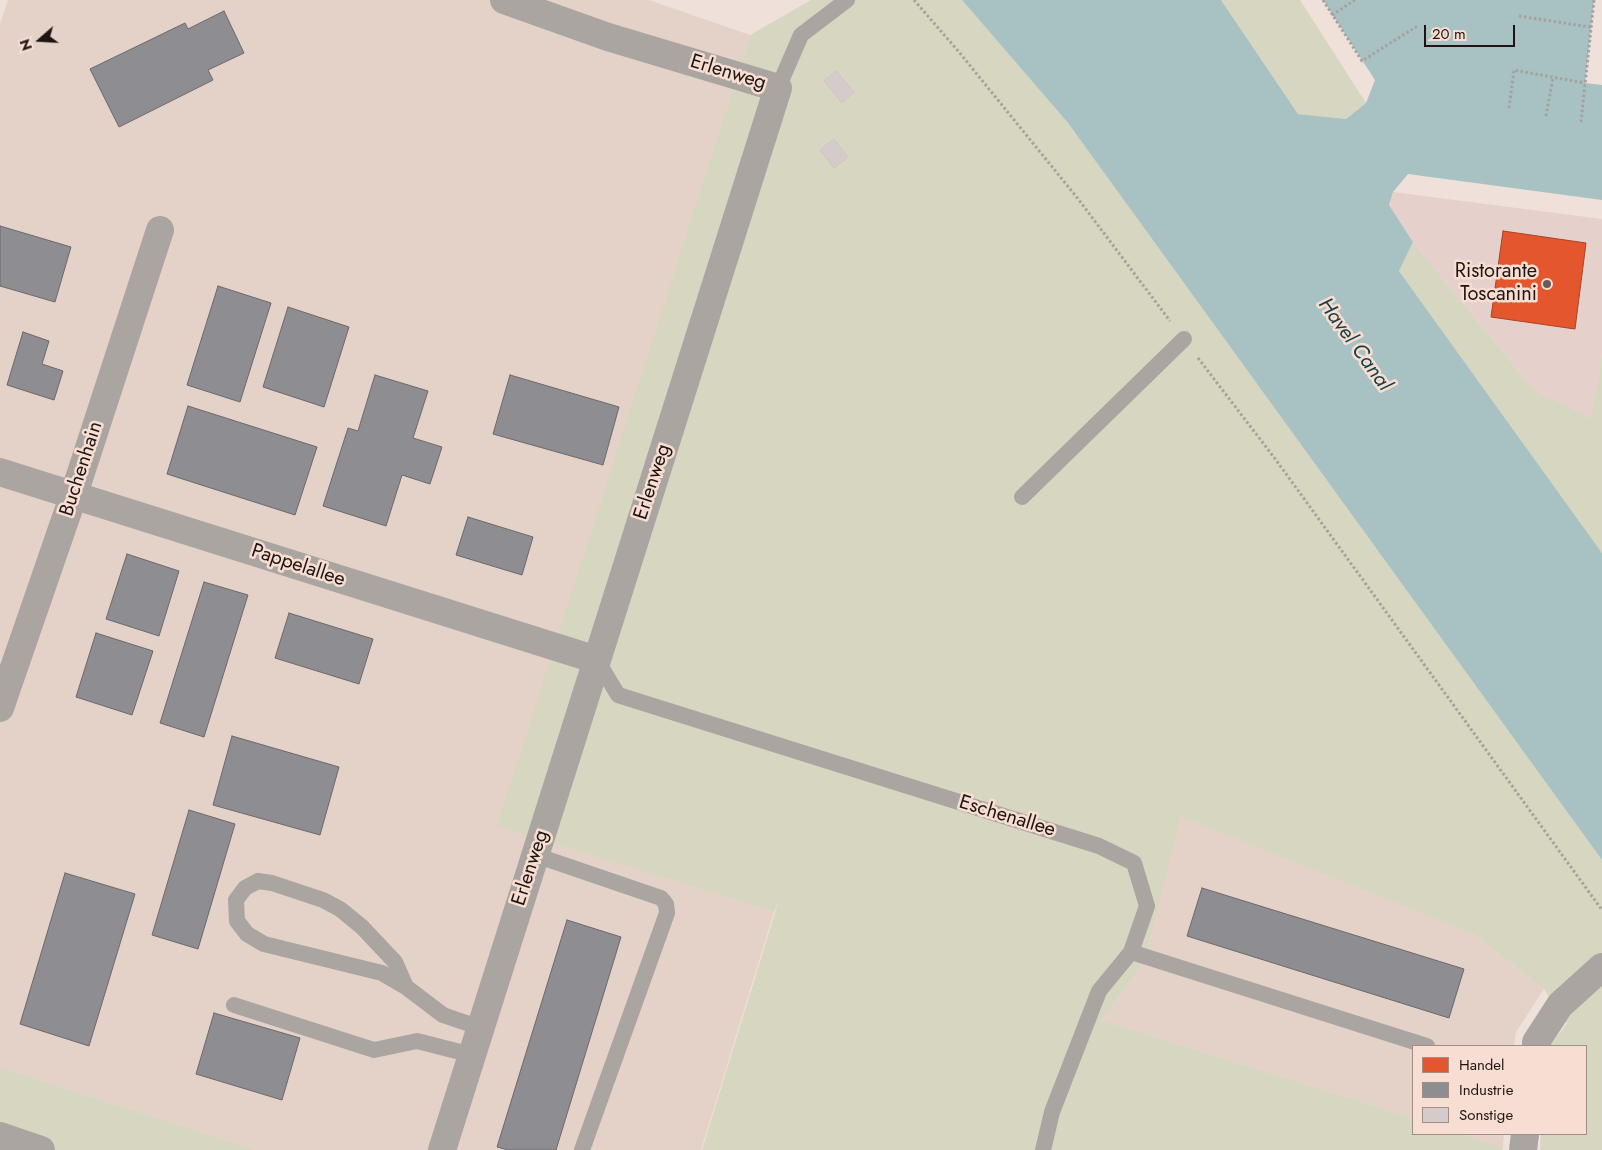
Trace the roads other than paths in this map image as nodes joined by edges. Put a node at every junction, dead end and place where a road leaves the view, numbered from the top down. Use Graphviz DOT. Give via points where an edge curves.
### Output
graph roads {
  1 [pos="504,0"];
  2 [pos="847,0"];
  3 [pos="778,88"];
  4 [pos="160,230"];
  5 [pos="1184,339"];
  6 [pos="0,472"];
  7 [pos="74,494"];
  8 [pos="1022,497"];
  9 [pos="597,660"];
  10 [pos="0,708"];
  11 [pos="536,855"];
  12 [pos="1131,952"];
  13 [pos="1602,967"];
  14 [pos="406,987"];
  15 [pos="234,1005"];
  16 [pos="481,1028"];
  17 [pos="1424,1045"];
  18 [pos="1536,1045"];
  19 [pos="472,1055"];
  20 [pos="1525,1135"];
  21 [pos="0,1136"];
  22 [pos="41,1150"];
  23 [pos="442,1150"];
  24 [pos="582,1150"];
  25 [pos="1043,1150"];
  26 [pos="1524,1150"];
  1 -- 3 [label="street, Erlenweg" via="608,37"];
  2 -- 3 [label="lane" via="801,35"];
  3 -- 9 [label="street, Erlenweg"];
  4 -- 7 [label="street, Buchenhain"];
  5 -- 8 [label="lane"];
  6 -- 7 [label="street, Pappelallee"];
  7 -- 9 [label="street, Pappelallee"];
  7 -- 10 [label="street, Buchenhain"];
  9 -- 11 [label="street, Erlenweg"];
  9 -- 12 [label="lane, Eschenallee" via="618,695 1099,846 1134,863 1147,906"];
  11 -- 16 [label="street, Erlenweg"];
  11 -- 24 [label="lane" via="661,898 666,904 666,913"];
  12 -- 17 [label="lane"];
  12 -- 25 [label="lane, Eschenallee" via="1099,991 1052,1112"];
  13 -- 18 [label="street" via="1560,1005"];
  14 -- 14 [label="lane" via="382,973 264,944 247,934 237,921 236,900 245,888 258,881 331,904 362,927 395,962"];
  14 -- 16 [label="lane" via="443,1015"];
  15 -- 19 [label="lane" via="374,1050 417,1041"];
  16 -- 19 [label="street, Erlenweg"];
  19 -- 23 [label="street, Erlenweg"];
  20 -- 26 [label="street"];
  21 -- 22 [label="street"];
}
